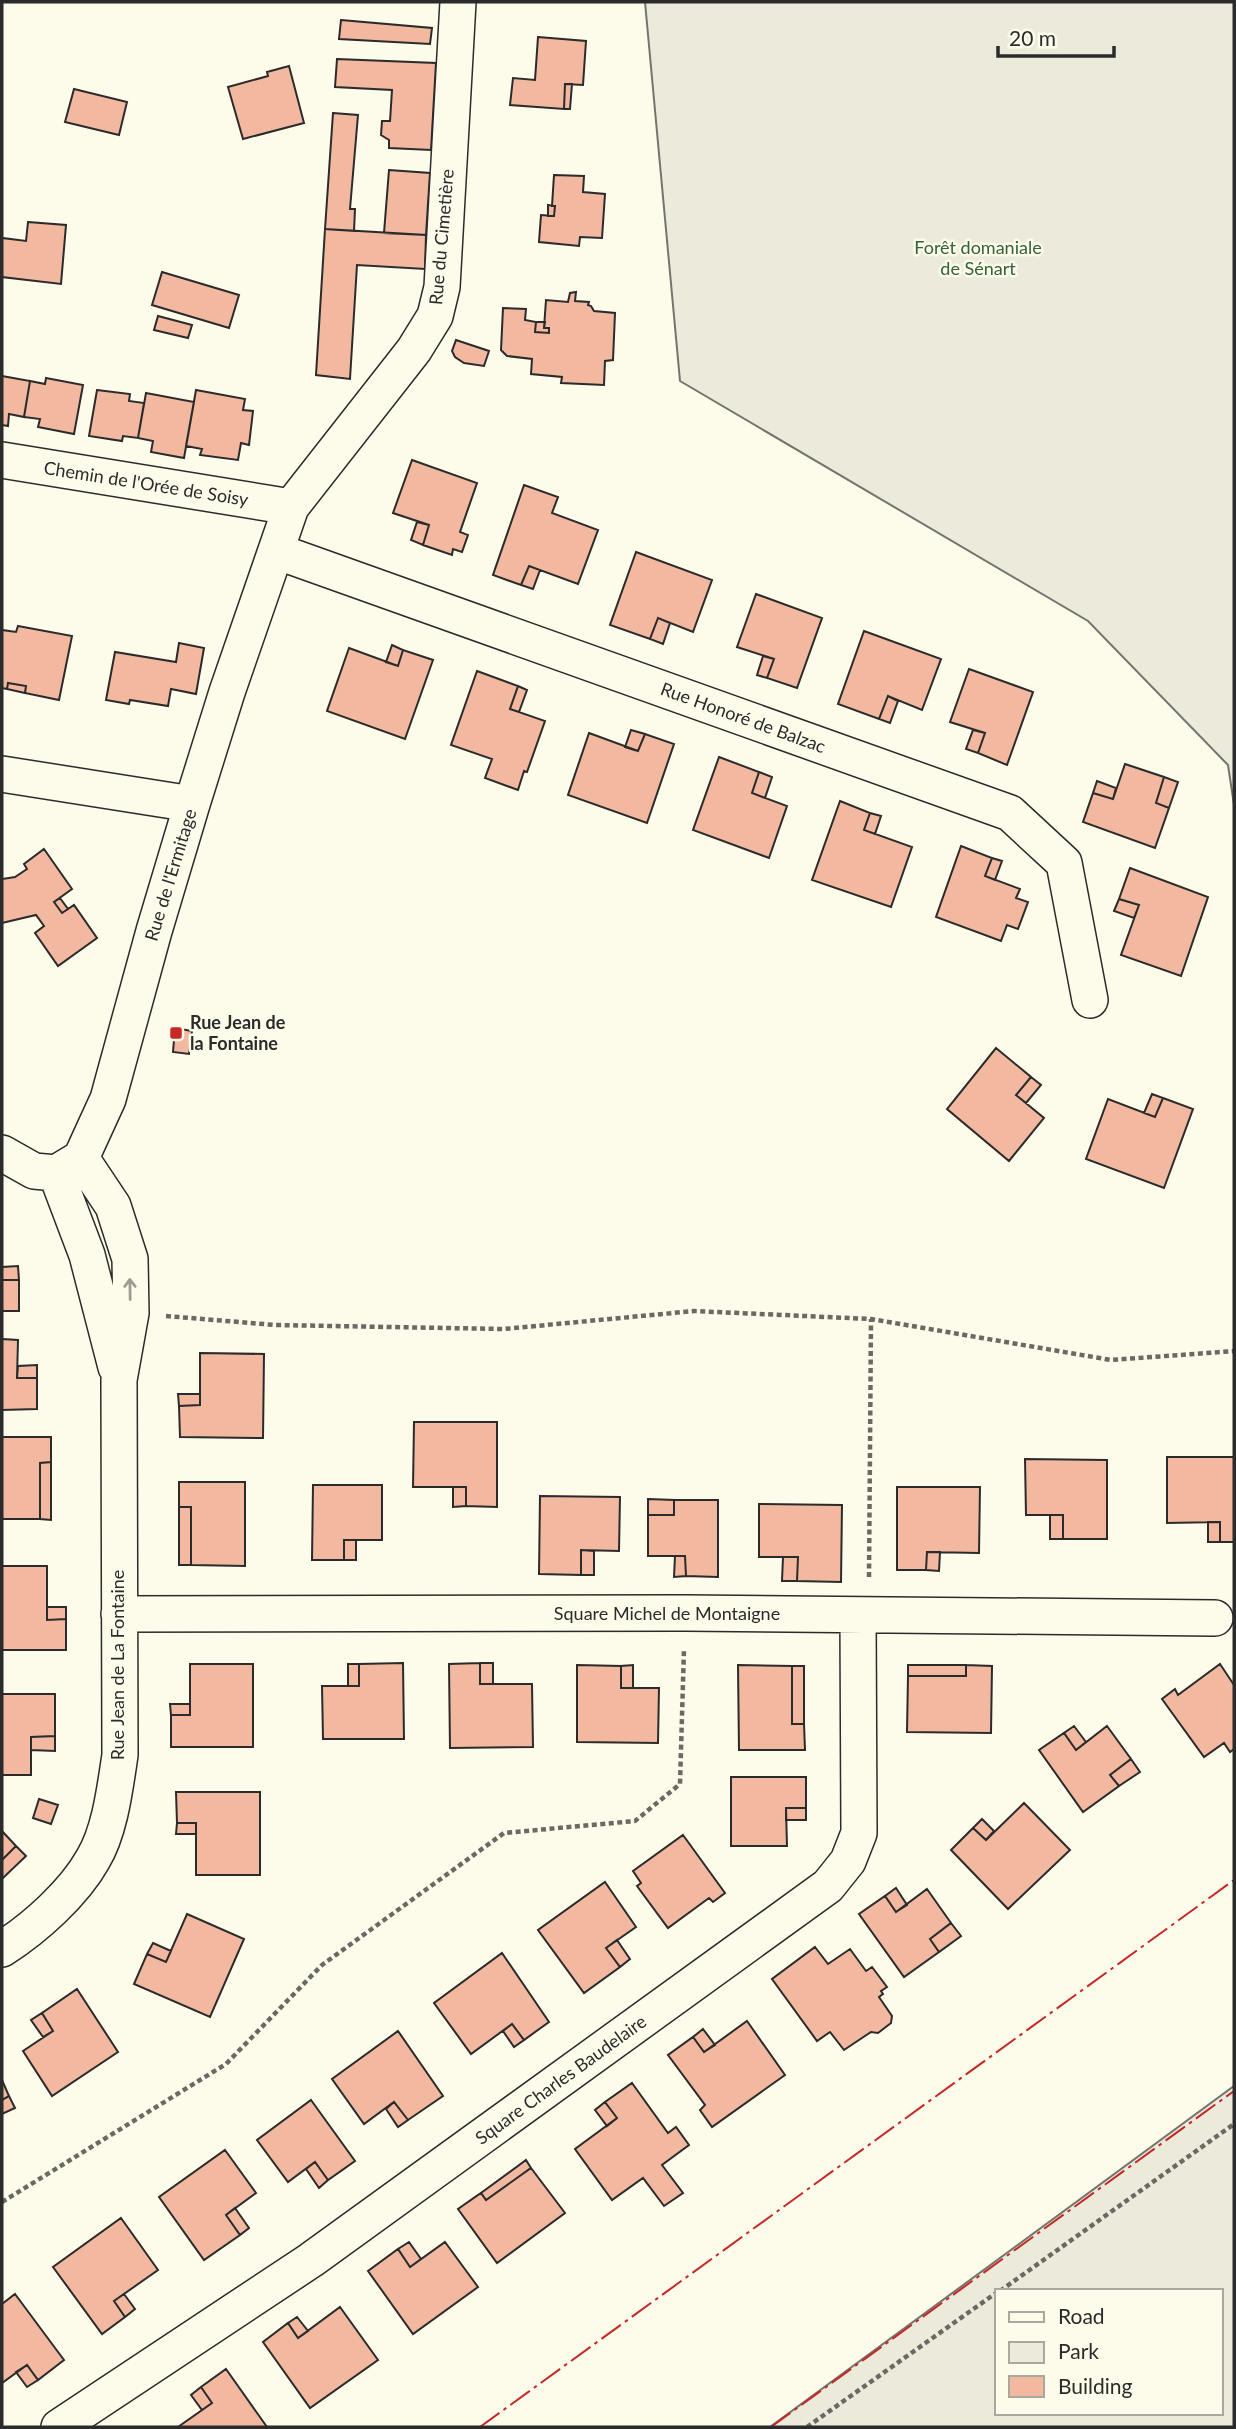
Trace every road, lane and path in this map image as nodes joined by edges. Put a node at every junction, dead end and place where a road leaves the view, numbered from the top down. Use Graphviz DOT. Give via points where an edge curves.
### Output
graph roads {
  1 [pos="458,2"];
  2 [pos="2,460"];
  3 [pos="291,508"];
  4 [pos="276,551"];
  5 [pos="2,774"];
  6 [pos="192,804"];
  7 [pos="1090,1000"];
  8 [pos="2,1153"];
  9 [pos="69,1166"];
  10 [pos="131,1313"];
  11 [pos="872,1319"];
  12 [pos="1234,1351"];
  13 [pos="119,1380"];
  14 [pos="685,1613"];
  15 [pos="118,1614"];
  16 [pos="863,1615"];
  17 [pos="1215,1618"];
  18 [pos="2,1949"];
  19 [pos="1234,2124"];
  20 [pos="2,2202"];
  21 [pos="1002,2289"];
  22 [pos="995,2294"];
  23 [pos="59,2427"];
  24 [pos="807,2427"];
  1 -- 3 [label="street, Rue du Cimetière" via="442,287 435,316 414,350"];
  2 -- 3 [label="street, Chemin de l'Orée de Soisy"];
  3 -- 4 [label="street, Rue de l'Ermitage"];
  4 -- 6 [label="street, Rue de l'Ermitage"];
  4 -- 7 [label="street, Rue Honoré de Balzac" via="1010,813 1064,863"];
  5 -- 6 [label="street"];
  6 -- 9 [label="street, Rue de l'Ermitage" via="108,1098"];
  8 -- 9 [label="street" via="34,1171"];
  10 -- 9 [label="street, Rue Jean de La Fontaine, one-way" via="130,1259 113,1206"];
  9 -- 13 [label="street, Rue Jean de La Fontaine"];
  10 -- 11 [label="path" via="275,1325 504,1328 694,1311"];
  10 -- 13 [label="street, Rue Jean de La Fontaine"];
  11 -- 12 [label="path" via="1111,1360"];
  11 -- 16 [label="path"];
  13 -- 15 [label="street, Rue Jean de La Fontaine"];
  14 -- 15 [label="street, Square Michel de Montaigne"];
  14 -- 16 [label="street, Square Michel de Montaigne"];
  14 -- 20 [label="path" via="680,1784 635,1821 503,1833 322,1965 226,2064"];
  15 -- 18 [label="street, Rue Jean de La Fontaine" via="120,1755 111,1810 94,1859 54,1910"];
  16 -- 17 [label="street, Square Michel de Montaigne"];
  16 -- 23 [label="street, Square Charles Baudelaire" via="859,1833 848,1861 828,1886 311,2260"];
  19 -- 21 [label="path"];
  22 -- 24 [label="path"];
}
